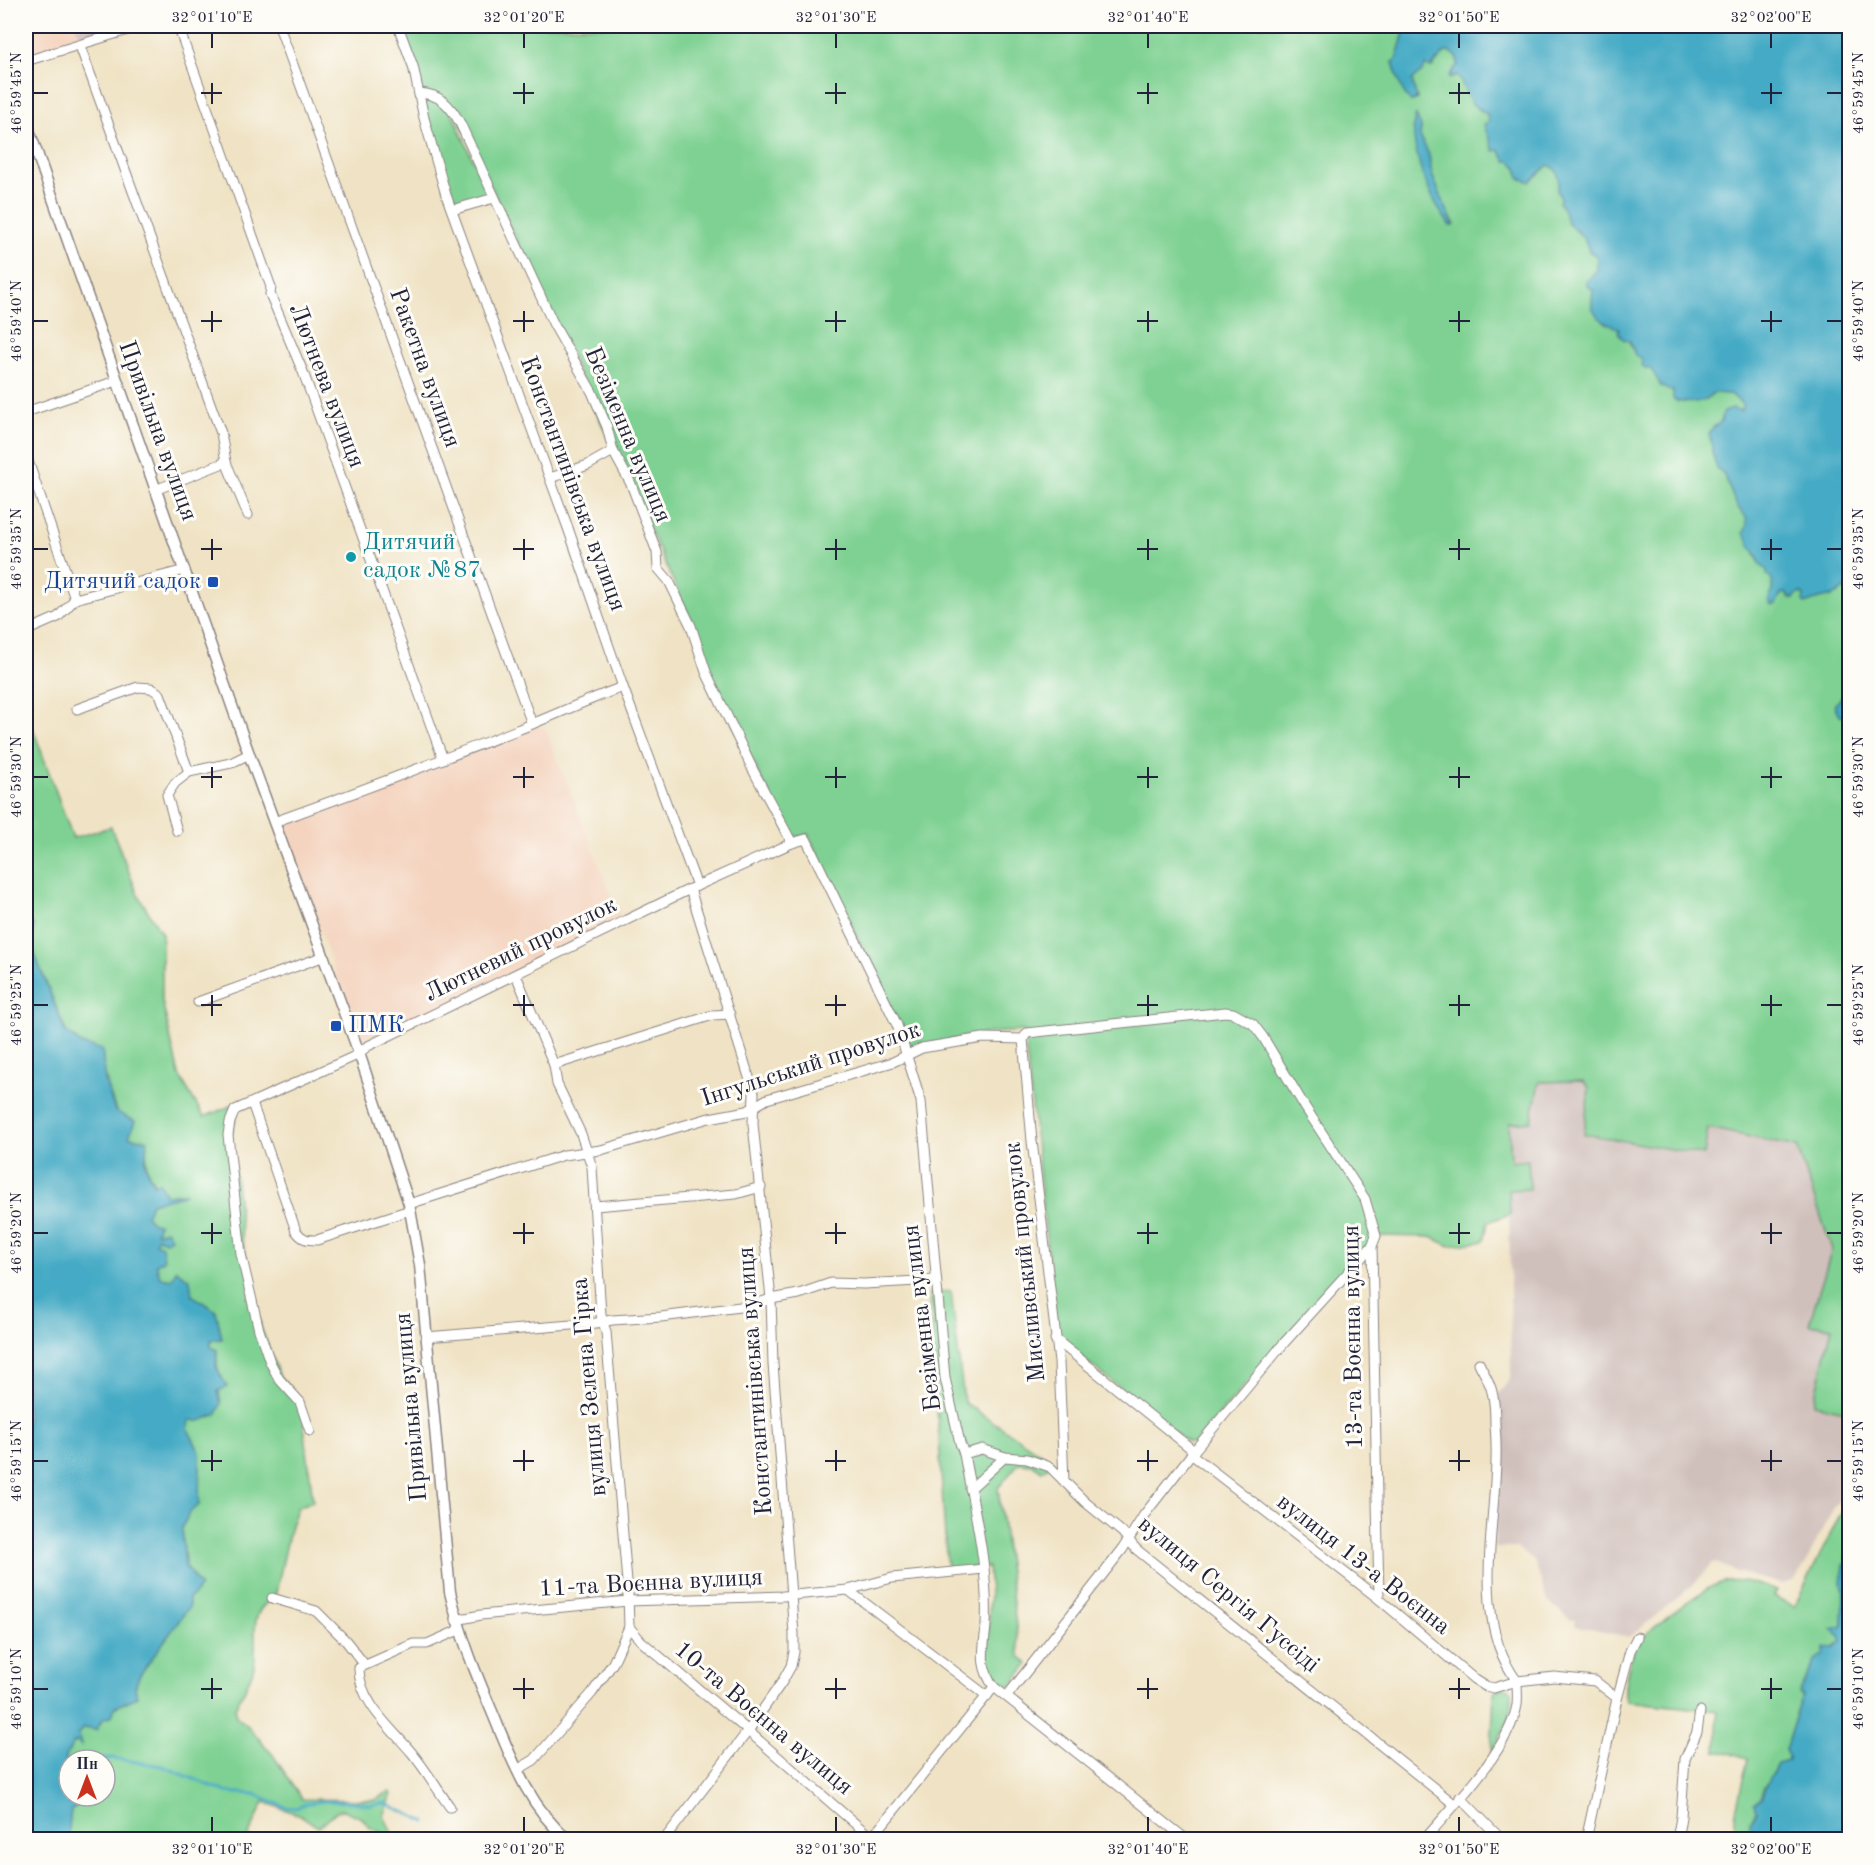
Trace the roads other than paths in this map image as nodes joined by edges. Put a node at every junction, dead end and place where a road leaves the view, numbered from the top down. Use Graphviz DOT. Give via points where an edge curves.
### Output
graph roads {
  1 [pos="141,26"];
  2 [pos="178,26"];
  3 [pos="279,26"];
  4 [pos="398,26"];
  5 [pos="80,46"];
  6 [pos="26,61"];
  7 [pos="419,93"];
  8 [pos="26,122"];
  9 [pos="494,198"];
  10 [pos="452,210"];
  11 [pos="116,381"];
  12 [pos="26,412"];
  13 [pos="613,451"];
  14 [pos="26,455"];
  15 [pos="226,462"];
  16 [pos="550,478"];
  17 [pos="155,490"];
  18 [pos="248,515"];
  19 [pos="185,570"];
  20 [pos="75,599"];
  21 [pos="26,631"];
  22 [pos="623,687"];
  23 [pos="77,709"];
  24 [pos="532,724"];
  25 [pos="249,754"];
  26 [pos="443,759"];
  27 [pos="189,772"];
  28 [pos="274,822"];
  29 [pos="177,831"];
  30 [pos="806,839"];
  31 [pos="792,843"];
  32 [pos="693,887"];
  33 [pos="322,957"];
  34 [pos="516,975"];
  35 [pos="198,1002"];
  36 [pos="1233,1013"];
  37 [pos="730,1014"];
  38 [pos="1023,1039"];
  39 [pos="359,1053"];
  40 [pos="905,1057"];
  41 [pos="554,1065"];
  42 [pos="252,1103"];
  43 [pos="755,1105"];
  44 [pos="586,1152"];
  45 [pos="761,1187"];
  46 [pos="595,1206"];
  47 [pos="410,1207"];
  48 [pos="1372,1246"];
  49 [pos="935,1280"];
  50 [pos="771,1299"];
  51 [pos="603,1321"];
  52 [pos="426,1337"];
  53 [pos="1055,1339"];
  54 [pos="1479,1363"];
  55 [pos="310,1431"];
  56 [pos="1193,1452"];
  57 [pos="964,1454"];
  58 [pos="1005,1457"];
  59 [pos="1064,1481"];
  60 [pos="970,1489"];
  61 [pos="1128,1540"];
  62 [pos="984,1569"];
  63 [pos="848,1590"];
  64 [pos="792,1595"];
  65 [pos="272,1598"];
  66 [pos="1379,1599"];
  67 [pos="628,1601"];
  68 [pos="458,1625"];
  69 [pos="629,1627"];
  70 [pos="1637,1637"];
  71 [pos="364,1664"];
  72 [pos="1516,1681"];
  73 [pos="994,1687"];
  74 [pos="987,1696"];
  75 [pos="1007,1696"];
  76 [pos="1617,1698"];
  77 [pos="1700,1711"];
  78 [pos="748,1731"];
  79 [pos="517,1770"];
  80 [pos="1457,1801"];
  81 [pos="450,1807"];
  82 [pos="568,1839"];
  83 [pos="664,1839"];
  84 [pos="872,1839"];
  85 [pos="1186,1839"];
  86 [pos="1424,1839"];
  87 [pos="1502,1839"];
  88 [pos="1586,1839"];
  89 [pos="1677,1839"];
  1 -- 5 [label="street"];
  2 -- 26 [label="street, Лютнева вулиця" via="271,287 270,294 303,372"];
  3 -- 24 [label="street, Ракетна вулиця"];
  4 -- 7 [label="street"];
  5 -- 6 [label="street"];
  5 -- 15 [label="street" via="221,433"];
  7 -- 9 [label="street, Безіменна вулиця" via="438,97 452,110"];
  7 -- 10 [label="street, Константинівська вулиця"];
  8 -- 11 [label="street, Привільна вулиця"];
  9 -- 10 [label="street"];
  9 -- 13 [label="street, Безіменна вулиця" via="554,325 592,392"];
  10 -- 16 [label="street, Константинівська вулиця"];
  11 -- 12 [label="street"];
  11 -- 17 [label="street, Привільна вулиця"];
  13 -- 16 [label="street" via="588,465"];
  13 -- 31 [label="street, Безіменна вулиця" via="631,484 657,552 658,568 669,581 691,626 705,672"];
  14 -- 20 [label="street"];
  15 -- 17 [label="street"];
  15 -- 18 [label="street"];
  16 -- 22 [label="street, Константинівська вулиця"];
  17 -- 19 [label="street, Привільна вулиця"];
  19 -- 20 [label="street"];
  19 -- 25 [label="street, Привільна вулиця"];
  20 -- 21 [label="street" via="58,617"];
  22 -- 24 [label="street"];
  22 -- 32 [label="street, Константинівська вулиця"];
  23 -- 27 [label="street" via="138,687 151,688 160,694"];
  24 -- 26 [label="street"];
  25 -- 27 [label="street" via="231,763"];
  25 -- 28 [label="street, Привільна вулиця"];
  26 -- 28 [label="street"];
  27 -- 29 [label="street" via="167,795"];
  28 -- 33 [label="street, Привільна вулиця"];
  30 -- 31 [label="street, Лютневий провулок"];
  30 -- 40 [label="street, Безіменна вулиця" via="897,1025"];
  31 -- 32 [label="street, Лютневий провулок"];
  32 -- 34 [label="street, Лютневий провулок"];
  32 -- 37 [label="street, Константинівська вулиця"];
  33 -- 35 [label="street"];
  33 -- 39 [label="street, Привільна вулиця"];
  34 -- 39 [label="street, Лютневий провулок"];
  34 -- 41 [label="street, вулиця Зелена Гірка"];
  36 -- 38 [label="street, Інгульський провулок" via="1027,1032"];
  36 -- 48 [label="street, 13-та Воєнна вулиця" via="1253,1024 1263,1037 1365,1199 1376,1236"];
  37 -- 41 [label="street" via="713,1015"];
  37 -- 43 [label="street, Константинівська вулиця"];
  38 -- 40 [label="street, Інгульський провулок" via="973,1040 922,1048"];
  38 -- 53 [label="street, Мисливський провулок"];
  39 -- 42 [label="street, Лютневий провулок"];
  39 -- 47 [label="street, Привільна вулиця"];
  40 -- 43 [label="street, Інгульський провулок"];
  40 -- 49 [label="street, Безіменна вулиця" via="921,1101"];
  41 -- 44 [label="street, вулиця Зелена Гірка" via="557,1084"];
  42 -- 47 [label="street, Інгульський провулок" via="302,1238 317,1240"];
  42 -- 55 [label="street, Лютневий провулок" via="235,1110 228,1135 241,1254 270,1362 300,1402"];
  43 -- 44 [label="street, Інгульський провулок" via="747,1111"];
  43 -- 45 [label="street, Константинівська вулиця" via="753,1124"];
  44 -- 46 [label="street, вулиця Зелена Гірка" via="592,1167"];
  44 -- 47 [label="street, Інгульський провулок" via="564,1155"];
  45 -- 46 [label="street" via="735,1194"];
  45 -- 50 [label="street, Константинівська вулиця"];
  46 -- 51 [label="street, вулиця Зелена Гірка"];
  47 -- 52 [label="street, Привільна вулиця"];
  48 -- 56 [label="street"];
  48 -- 66 [label="street, 13-та Воєнна вулиця"];
  49 -- 50 [label="street" via="831,1283"];
  49 -- 57 [label="street, Безіменна вулиця" via="945,1378"];
  50 -- 51 [label="street" via="748,1306"];
  50 -- 64 [label="street, Константинівська вулиця"];
  51 -- 52 [label="street"];
  51 -- 67 [label="street, вулиця Зелена Гірка"];
  52 -- 68 [label="street, Привільна вулиця" via="450,1592"];
  53 -- 56 [label="street, вулиця 13-а Воєнна"];
  53 -- 59 [label="street, Мисливський провулок"];
  54 -- 72 [label="street" via="1493,1393 1498,1450 1489,1600 1504,1665"];
  56 -- 61 [label="street"];
  56 -- 66 [label="street, вулиця 13-а Воєнна"];
  57 -- 58 [label="street, вулиця Сергія Гуссіді" via="982,1449"];
  57 -- 60 [label="street, Безіменна вулиця"];
  58 -- 59 [label="street, вулиця Сергія Гуссіді" via="1050,1467"];
  58 -- 60 [label="street"];
  59 -- 61 [label="street, вулиця Сергія Гуссіді"];
  60 -- 62 [label="street, Безіменна вулиця"];
  61 -- 75 [label="street"];
  61 -- 80 [label="street, вулиця Сергія Гуссіді"];
  62 -- 63 [label="street, 11-та Воєнна вулиця" via="892,1578"];
  62 -- 73 [label="street, Безіменна вулиця" via="983,1669"];
  63 -- 64 [label="street, 11-та Воєнна вулиця"];
  63 -- 74 [label="street"];
  64 -- 67 [label="street, 11-та Воєнна вулиця"];
  64 -- 78 [label="street, Константинівська вулиця" via="791,1666"];
  65 -- 71 [label="street" via="316,1611"];
  66 -- 72 [label="street, вулиця 13-а Воєнна" via="1485,1686 1494,1688"];
  67 -- 68 [label="street, 11-та Воєнна вулиця" via="481,1615"];
  67 -- 69 [label="street, вулиця Зелена Гірка"];
  68 -- 71 [label="street, 11-та Воєнна вулиця" via="427,1644 413,1644"];
  68 -- 79 [label="street, Привільна вулиця"];
  69 -- 78 [label="street, 10-та Воєнна вулиця"];
  69 -- 79 [label="street, вулиця Зелена Гірка" via="613,1663 592,1693 534,1760"];
  70 -- 76 [label="street"];
  71 -- 81 [label="street" via="359,1668 359,1677 376,1711"];
  72 -- 76 [label="street, вулиця 13-а Воєнна" via="1554,1677 1595,1681"];
  72 -- 80 [label="street" via="1517,1704 1506,1735"];
  73 -- 74 [label="street"];
  73 -- 75 [label="street"];
  74 -- 84 [label="street"];
  75 -- 85 [label="street"];
  76 -- 88 [label="street"];
  77 -- 89 [label="street" via="1697,1732 1685,1759"];
  78 -- 83 [label="street, Константинівська вулиця"];
  78 -- 84 [label="street, 10-та Воєнна вулиця"];
  79 -- 82 [label="street, Привільна вулиця" via="538,1808"];
  80 -- 86 [label="street"];
  80 -- 87 [label="street, вулиця Сергія Гуссіді"];
}
